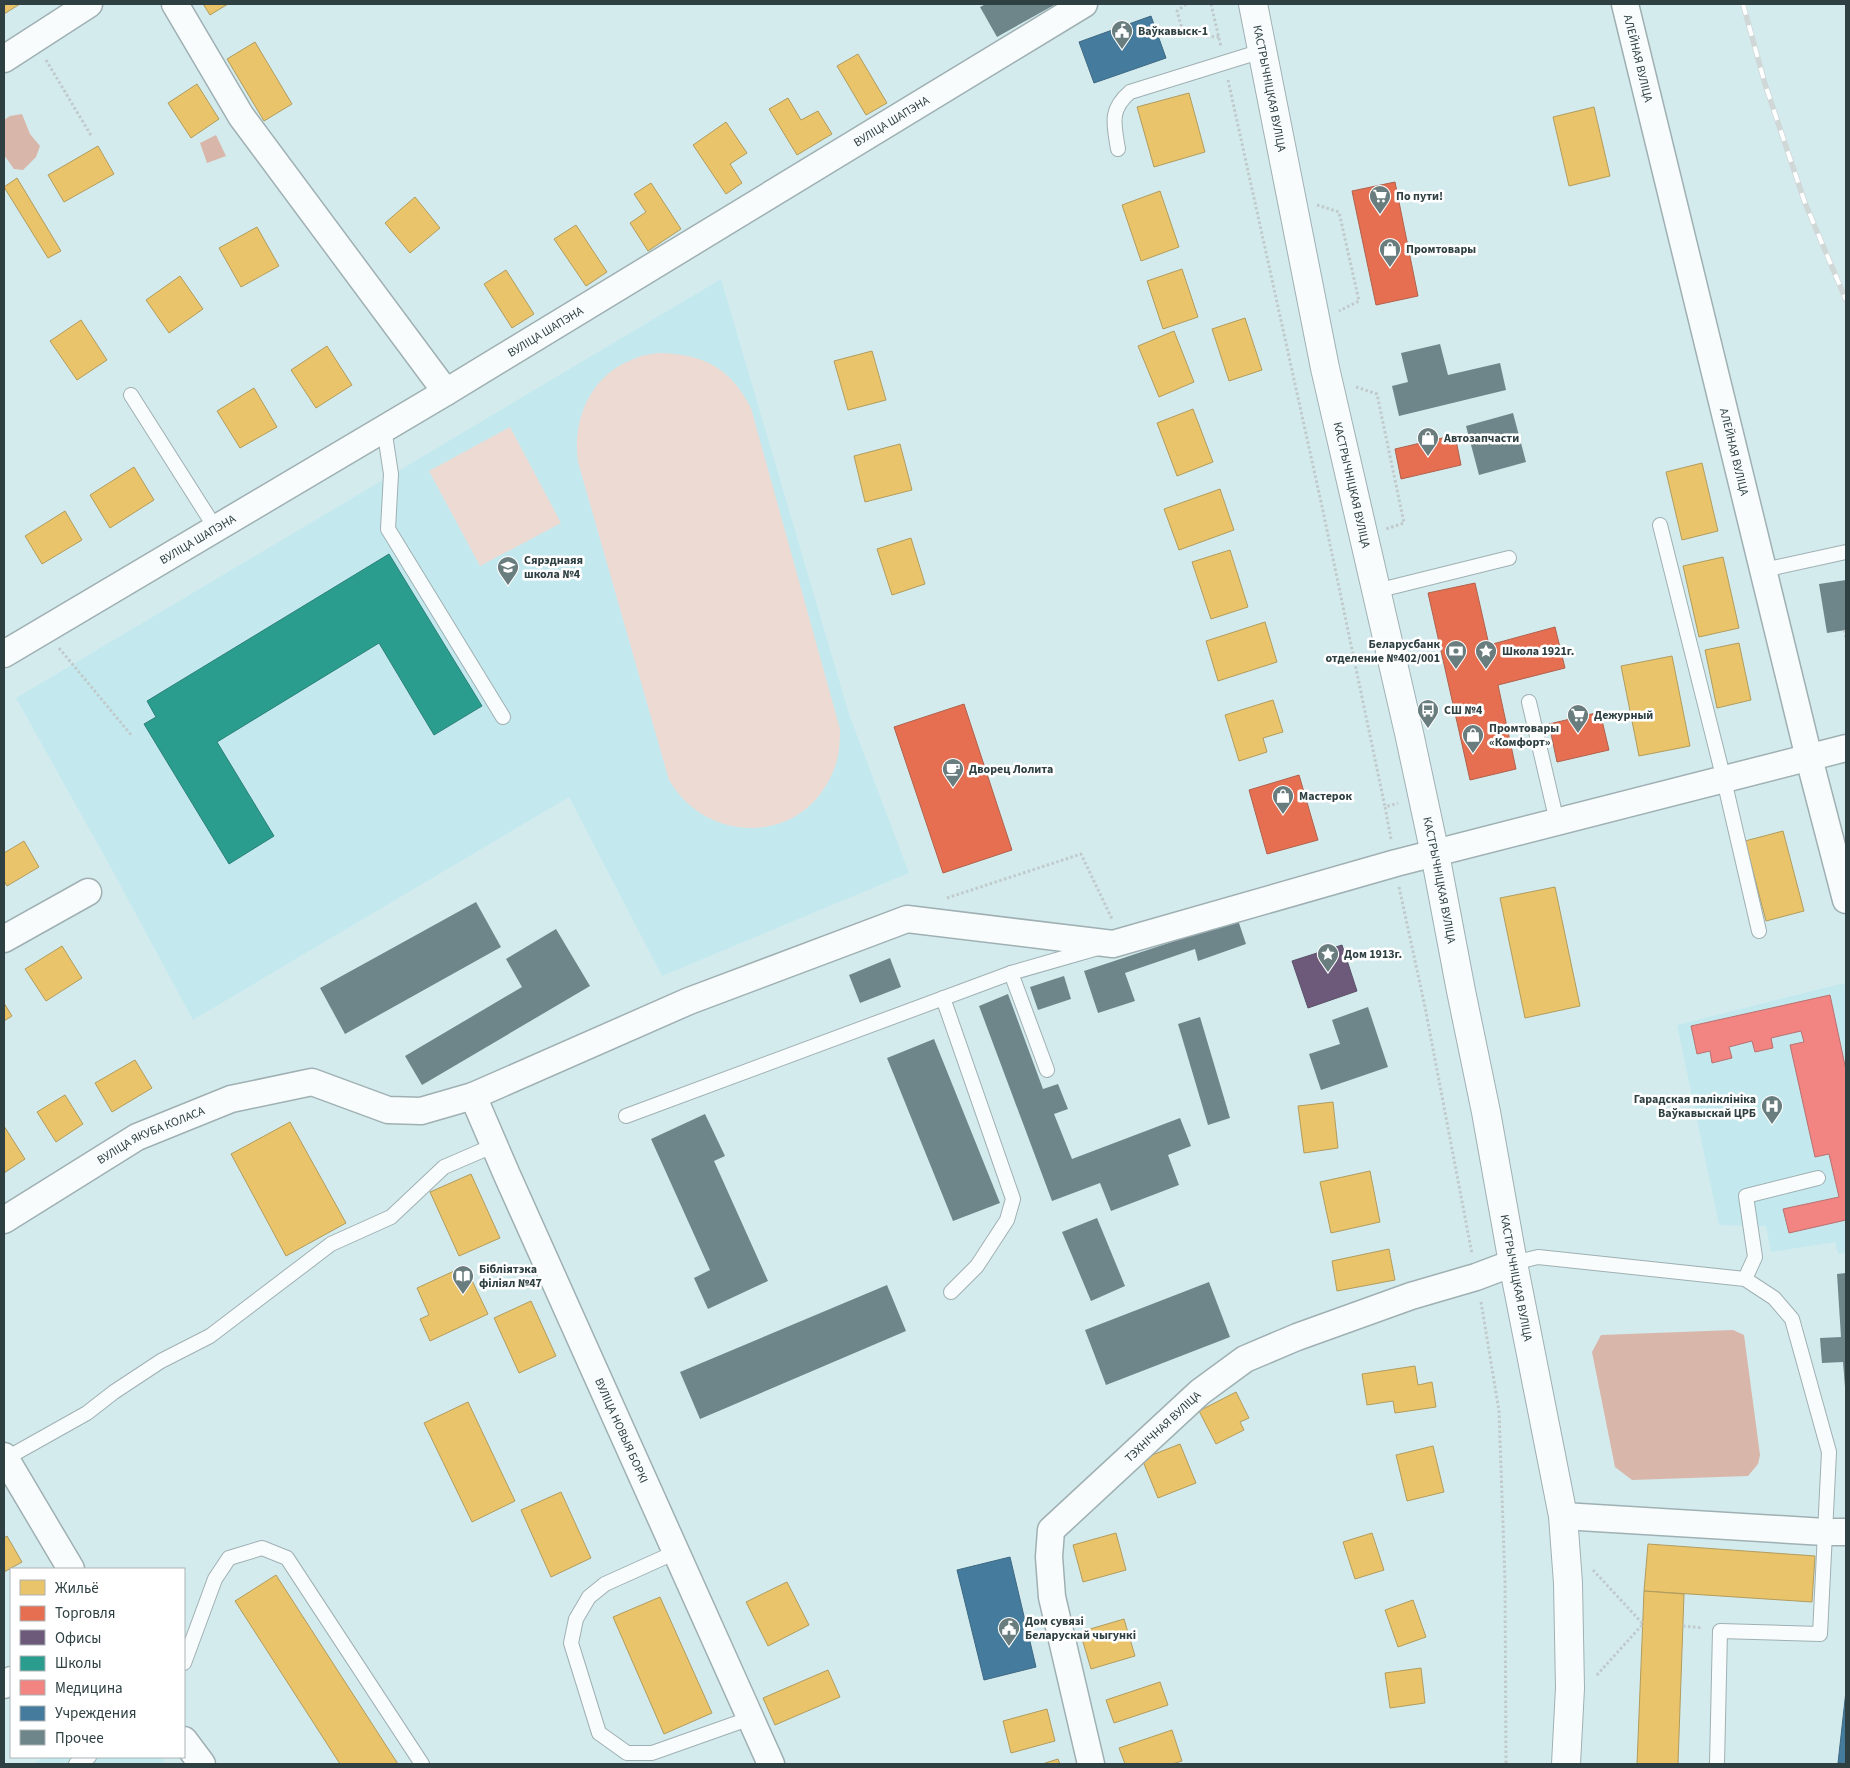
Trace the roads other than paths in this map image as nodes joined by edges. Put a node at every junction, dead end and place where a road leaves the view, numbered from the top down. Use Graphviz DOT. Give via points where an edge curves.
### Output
graph roads {
  1 [pos="89,4"];
  2 [pos="175,4"];
  3 [pos="1084,4"];
  4 [pos="1253,4"];
  5 [pos="1625,4"];
  6 [pos="1262,51"];
  7 [pos="4,59"];
  8 [pos="1118,149"];
  9 [pos="446,392"];
  10 [pos="131,395"];
  11 [pos="384,428"];
  12 [pos="1660,525"];
  13 [pos="216,530"];
  14 [pos="1846,552"];
  15 [pos="1509,558"];
  16 [pos="1764,570"];
  17 [pos="1376,591"];
  18 [pos="4,654"];
  19 [pos="1529,702"];
  20 [pos="504,717"];
  21 [pos="1846,748"];
  22 [pos="1809,758"];
  23 [pos="1724,780"];
  24 [pos="1557,822"];
  25 [pos="1435,854"];
  26 [pos="88,892"];
  27 [pos="1846,900"];
  28 [pos="1759,931"];
  29 [pos="4,939"];
  30 [pos="1113,944"];
  31 [pos="1011,973"];
  32 [pos="943,998"];
  33 [pos="1047,1070"];
  34 [pos="473,1096"];
  35 [pos="626,1116"];
  36 [pos="495,1145"];
  37 [pos="1818,1178"];
  38 [pos="4,1220"];
  39 [pos="1513,1264"];
  40 [pos="1745,1279"];
  41 [pos="951,1292"];
  42 [pos="4,1457"];
  43 [pos="12,1490"];
  44 [pos="1563,1516"];
  45 [pos="1836,1532"];
  46 [pos="676,1552"];
  47 [pos="70,1568"];
  48 [pos="185,1660"];
  49 [pos="751,1718"];
  50 [pos="185,1741"];
  51 [pos="87,1758"];
  52 [pos="76,1764"];
  53 [pos="202,1764"];
  54 [pos="422,1764"];
  55 [pos="772,1764"];
  56 [pos="1091,1764"];
  57 [pos="1566,1764"];
  58 [pos="1717,1764"];
  1 -- 7 [label="street"];
  2 -- 9 [label="street" via="241,116"];
  3 -- 9 [label="street, ВУЛІЦА ШАПЭНА"];
  4 -- 6 [label="main road, КАСТРЫЧНІЦКАЯ ВУЛІЦА"];
  5 -- 16 [label="street, АЛЕЙНАЯ ВУЛІЦА"];
  6 -- 8 [label="lane" via="1130,92 1121,100 1113,117"];
  6 -- 17 [label="main road, КАСТРЫЧНІЦКАЯ ВУЛІЦА" via="1325,368"];
  9 -- 11 [label="street, ВУЛІЦА ШАПЭНА"];
  10 -- 13 [label="lane"];
  11 -- 13 [label="street, ВУЛІЦА ШАПЭНА"];
  11 -- 20 [label="lane" via="391,474 388,529"];
  12 -- 23 [label="lane"];
  13 -- 18 [label="street, ВУЛІЦА ШАПЭНА"];
  14 -- 16 [label="lane"];
  15 -- 17 [label="lane"];
  16 -- 22 [label="street, АЛЕЙНАЯ ВУЛІЦА"];
  17 -- 25 [label="main road, КАСТРЫЧНІЦКАЯ ВУЛІЦА"];
  19 -- 24 [label="lane"];
  21 -- 22 [label="street"];
  22 -- 23 [label="street"];
  22 -- 27 [label="street, АЛЕЙНАЯ ВУЛІЦА"];
  23 -- 24 [label="street"];
  23 -- 28 [label="lane"];
  24 -- 25 [label="street"];
  25 -- 30 [label="street"];
  25 -- 39 [label="main road, КАСТРЫЧНІЦКАЯ ВУЛІЦА"];
  26 -- 29 [label="street"];
  30 -- 31 [label="lane"];
  30 -- 34 [label="street" via="907,919 690,1001"];
  31 -- 32 [label="lane"];
  31 -- 33 [label="lane"];
  32 -- 35 [label="lane"];
  32 -- 41 [label="lane" via="1013,1199 1007,1220 977,1266"];
  34 -- 36 [label="street, ВУЛІЦА НОВЫЯ БОРКІ"];
  34 -- 38 [label="street, ВУЛІЦА ЯКУБА КОЛАСА" via="421,1112 388,1110 312,1082 231,1099 137,1137"];
  36 -- 42 [label="lane" via="444,1167 391,1217 331,1244 210,1336 161,1361 87,1413"];
  36 -- 46 [label="street, ВУЛІЦА НОВЫЯ БОРКІ"];
  37 -- 40 [label="lane" via="1746,1196 1754,1257"];
  39 -- 40 [label="lane" via="1538,1257"];
  39 -- 44 [label="main road, КАСТРЫЧНІЦКАЯ ВУЛІЦА"];
  39 -- 56 [label="street, ТЭХНІЧНАЯ ВУЛІЦА" via="1411,1296 1245,1359 1200,1392 1051,1530 1052,1597"];
  40 -- 45 [label="lane" via="1774,1298 1792,1319 1829,1452"];
  42 -- 43 [label="street"];
  43 -- 47 [label="street"];
  44 -- 45 [label="street"];
  44 -- 57 [label="main road, КАСТРЫЧНІЦКАЯ ВУЛІЦА" via="1570,1688"];
  45 -- 58 [label="lane" via="1820,1634 1720,1631"];
  46 -- 49 [label="street, ВУЛІЦА НОВЫЯ БОРКІ"];
  46 -- 49 [label="lane" via="605,1584 589,1597 576,1619 571,1643 599,1733 627,1752 652,1753"];
  48 -- 54 [label="lane" via="215,1579 229,1558 262,1548 287,1558"];
  49 -- 55 [label="street, ВУЛІЦА НОВЫЯ БОРКІ"];
  50 -- 53 [label="street"];
  51 -- 52 [label="lane"];
}
